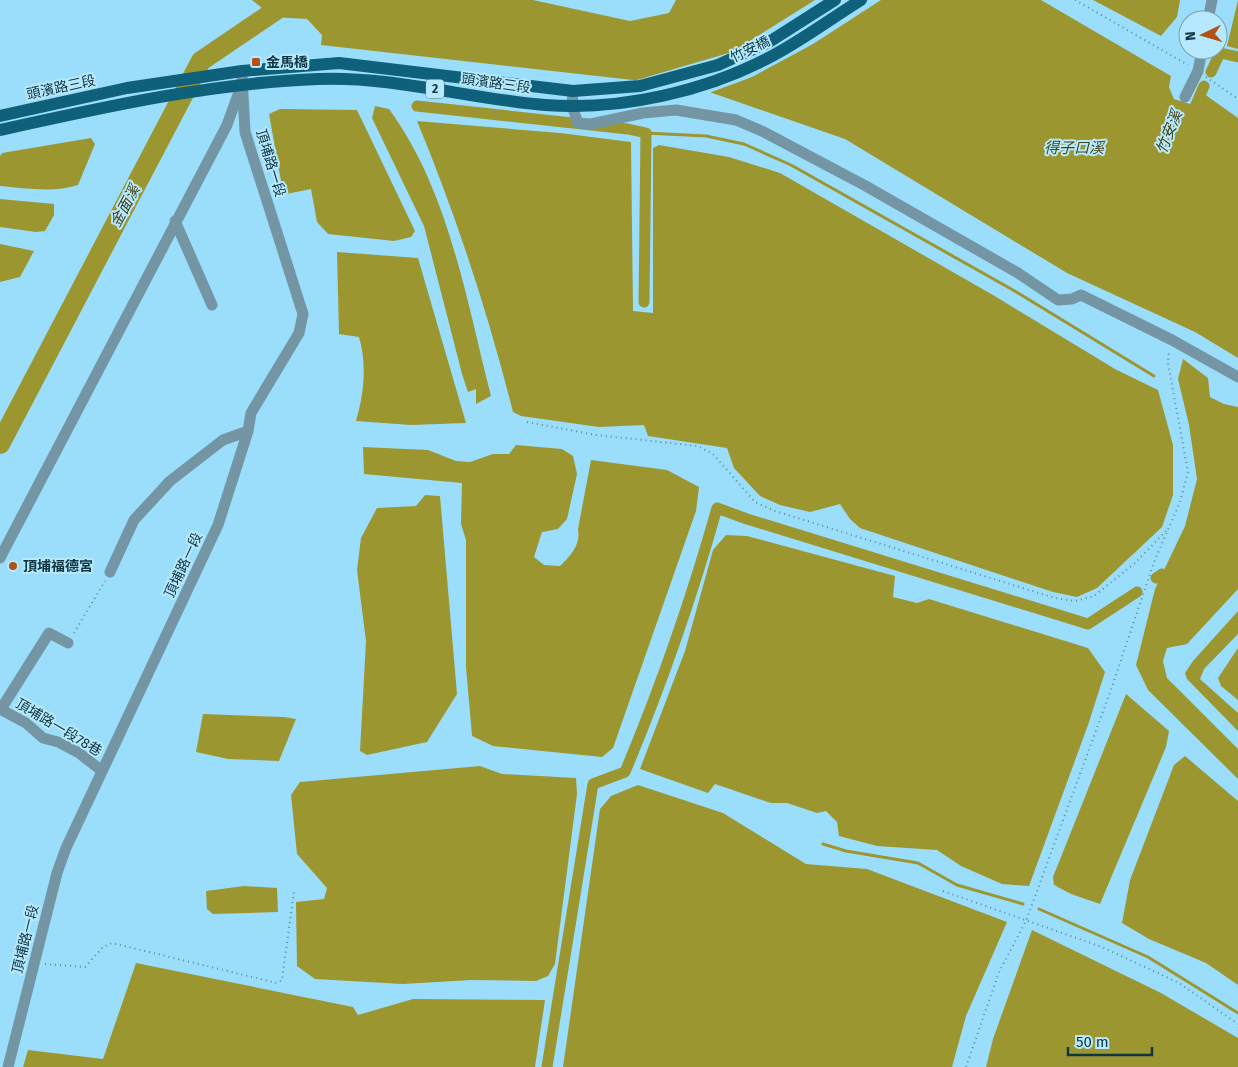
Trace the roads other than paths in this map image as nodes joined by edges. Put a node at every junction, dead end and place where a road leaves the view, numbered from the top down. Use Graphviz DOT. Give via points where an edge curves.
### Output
graph roads {
  1 [pos="835,0"];
  2 [pos="861,0"];
  3 [pos="1200,60"];
  4 [pos="242,71"];
  5 [pos="242,85"];
  6 [pos="640,86"];
  7 [pos="573,91"];
  8 [pos="1185,97"];
  9 [pos="642,99"];
  10 [pos="572,106"];
  11 [pos="0,116"];
  12 [pos="0,130"];
  13 [pos="175,220"];
  14 [pos="212,305"];
  15 [pos="1238,377"];
  16 [pos="248,431"];
  17 [pos="0,558"];
  18 [pos="110,572"];
  19 [pos="68,643"];
  20 [pos="0,709"];
  21 [pos="102,771"];
  22 [pos="8,1067"];
  1 -- 6 [label="main road, 竹安橋 / 2" via="769,42 718,66"];
  2 -- 9 [label="main road, 竹安橋 / 2" via="775,55 738,72 708,84"];
  3 -- 8 [label="street"];
  4 -- 5 [label="street, 頂埔路一段"];
  4 -- 7 [label="main road, 頭濱路三段 / 2" via="339,63"];
  4 -- 11 [label="main road, 頭濱路三段 / 2" via="127,88"];
  5 -- 10 [label="main road, 頭濱路三段 / 2" via="318,79 373,80 543,105"];
  5 -- 12 [label="main road, 頭濱路三段 / 2"];
  5 -- 13 [label="street" via="227,126"];
  5 -- 16 [label="street, 頂埔路一段" via="245,132 303,314 299,333 251,413"];
  6 -- 7 [label="main road, 頭濱路三段 / 2"];
  7 -- 10 [label="street"];
  9 -- 10 [label="main road, 頭濱路三段 / 2"];
  10 -- 15 [label="street" via="578,123 591,124 676,110 736,120 864,184 1018,273 1058,300 1081,295"];
  13 -- 14 [label="street"];
  13 -- 17 [label="street"];
  16 -- 18 [label="street" via="223,440 170,481 134,520"];
  16 -- 21 [label="street, 頂埔路一段" via="218,525"];
  19 -- 20 [label="street" via="49,633"];
  20 -- 21 [label="street, 頂埔路一段78巷" via="26,723 44,738 79,753"];
  21 -- 22 [label="street, 頂埔路一段" via="57,873"];
}
